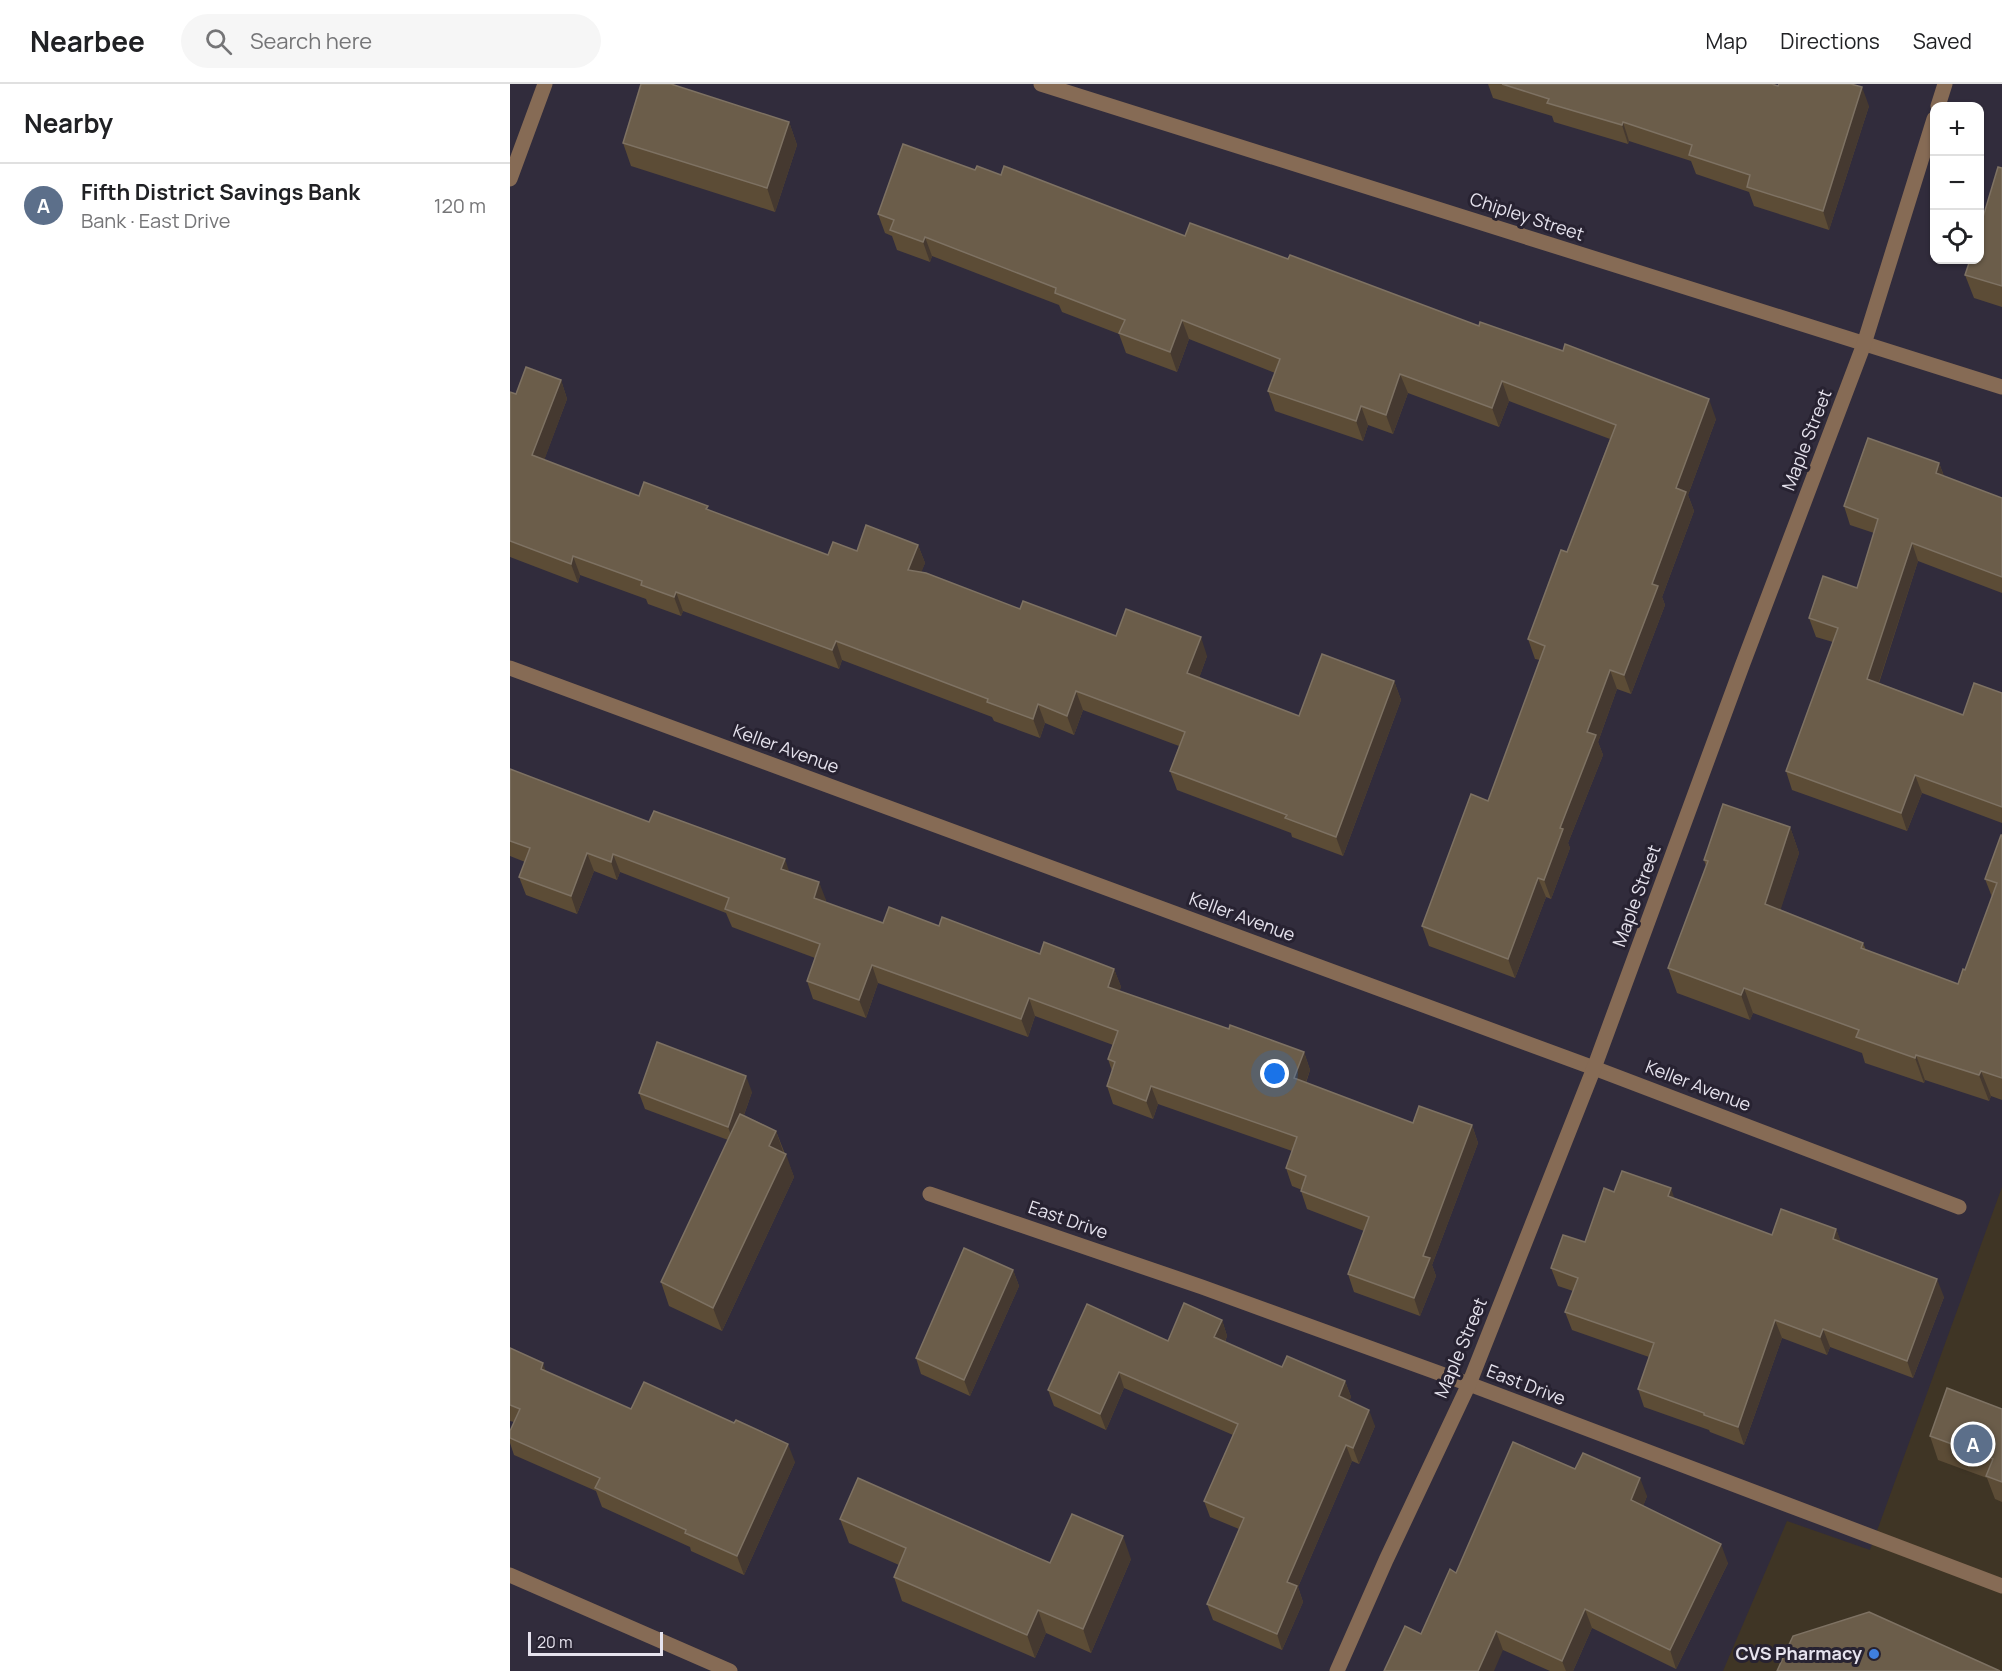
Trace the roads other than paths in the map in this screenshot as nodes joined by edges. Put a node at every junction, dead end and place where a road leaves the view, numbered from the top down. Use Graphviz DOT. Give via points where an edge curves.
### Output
graph roads {
  1 [pos="545,84"];
  2 [pos="1041,84"];
  3 [pos="1945,84"];
  4 [pos="1939,102"];
  5 [pos="1930,134"];
  6 [pos="510,179"];
  7 [pos="1864,344"];
  8 [pos="2002,387"];
  9 [pos="510,668"];
  10 [pos="1594,1068"];
  11 [pos="930,1194"];
  12 [pos="1959,1207"];
  13 [pos="1469,1384"];
  14 [pos="510,1575"];
  15 [pos="2002,1586"];
  16 [pos="730,1671"];
  17 [pos="1337,1671"];
  1 -- 6 [label="street"];
  2 -- 7 [label="street, Chipley Street"];
  3 -- 4 [label="street"];
  5 -- 7 [label="street, Maple Street"];
  7 -- 8 [label="street, Chipley Street"];
  7 -- 10 [label="street, Maple Street"];
  9 -- 10 [label="street, Keller Avenue"];
  10 -- 12 [label="street, Keller Avenue"];
  10 -- 13 [label="street, Maple Street"];
  11 -- 13 [label="street, East Drive"];
  13 -- 15 [label="street, East Drive"];
  13 -- 17 [label="street, Maple Street"];
  14 -- 16 [label="street"];
}
